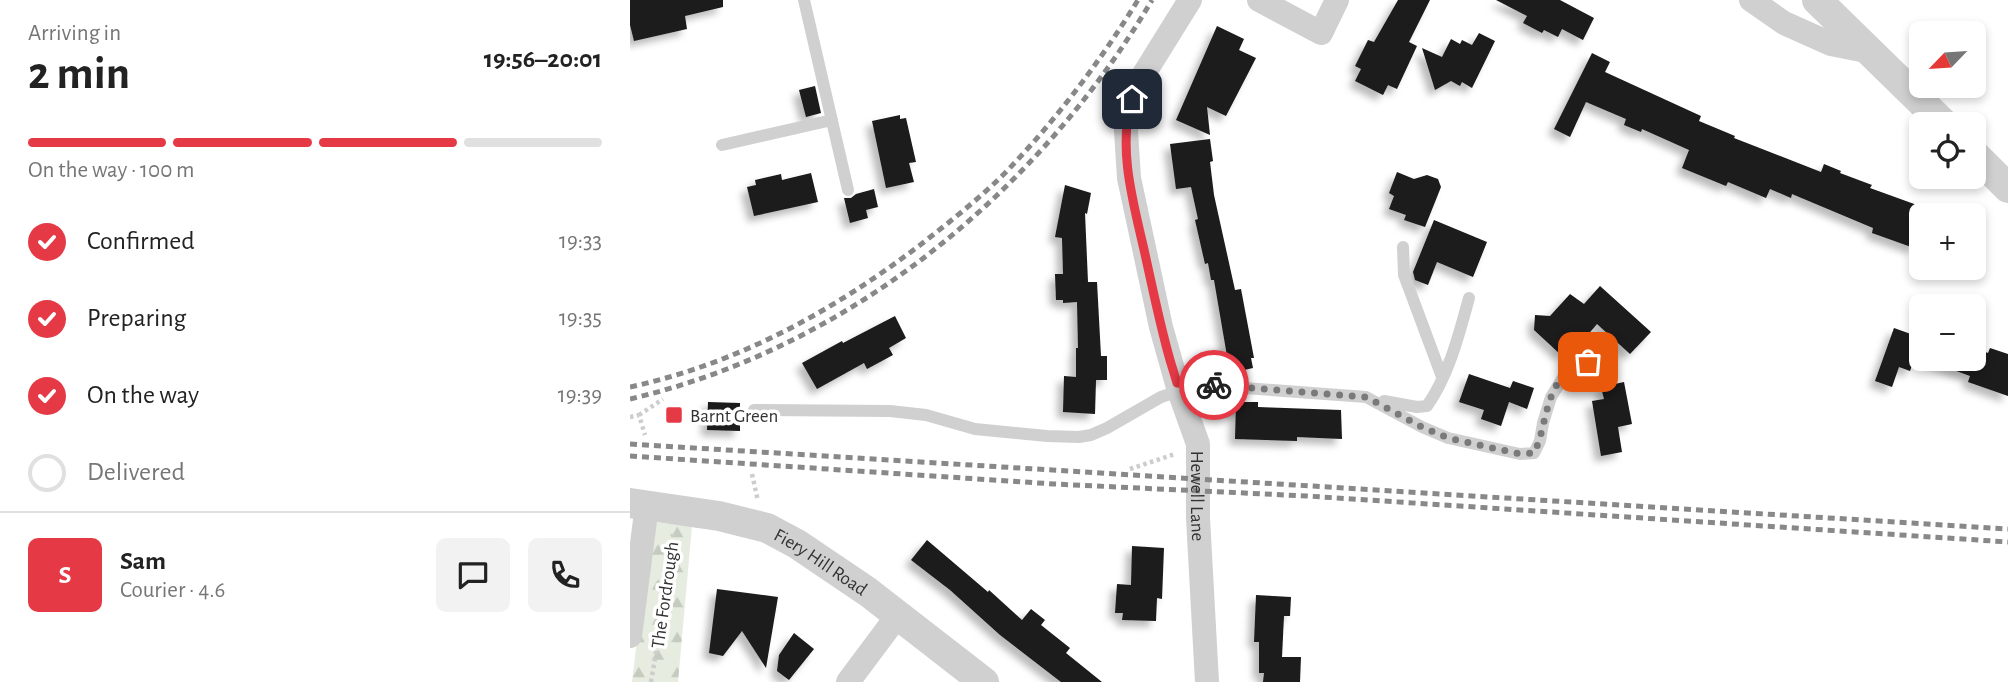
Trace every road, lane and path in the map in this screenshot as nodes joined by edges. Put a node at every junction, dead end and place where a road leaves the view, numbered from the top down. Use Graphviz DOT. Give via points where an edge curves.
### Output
graph roads {
  1 [pos="804,0"];
  2 [pos="1190,0"];
  3 [pos="1259,0"];
  4 [pos="1336,0"];
  5 [pos="1751,0"];
  6 [pos="1817,0"];
  7 [pos="1871,52"];
  8 [pos="1932,112"];
  9 [pos="832,120"];
  10 [pos="722,145"];
  11 [pos="1986,166"];
  12 [pos="2008,188"];
  13 [pos="848,190"];
  14 [pos="1403,247"];
  15 [pos="1469,298"];
  16 [pos="1610,352"];
  17 [pos="1442,377"];
  18 [pos="1178,387"];
  19 [pos="1366,397"];
  20 [pos="663,399"];
  21 [pos="754,410"];
  22 [pos="639,415"];
  23 [pos="630,416"];
  24 [pos="645,435"];
  25 [pos="1187,449"];
  26 [pos="1130,469"];
  27 [pos="650,506"];
  28 [pos="898,615"];
  29 [pos="630,636"];
  30 [pos="651,682"];
  31 [pos="848,682"];
  32 [pos="984,682"];
  33 [pos="1207,682"];
  1 -- 9 [label="lane"];
  2 -- 18 [label="street, Hewell Lane" via="1139,82 1126,131 1137,220"];
  3 -- 4 [label="street" via="1321,33"];
  5 -- 7 [label="street" via="1784,23 1831,44"];
  6 -- 7 [label="street"];
  7 -- 8 [label="street"];
  9 -- 10 [label="lane"];
  9 -- 13 [label="lane"];
  11 -- 12 [label="street"];
  14 -- 17 [label="lane" via="1404,275"];
  15 -- 17 [label="lane" via="1457,344"];
  16 -- 19 [label="lane" via="1566,373 1551,397 1534,453 1448,438"];
  17 -- 19 [label="lane" via="1427,406"];
  18 -- 19 [label="lane"];
  18 -- 21 [label="lane" via="1107,428 1079,436 975,429 926,415 890,411"];
  18 -- 25 [label="street, Hewell Lane"];
  20 -- 22 [label="path"];
  22 -- 23 [label="path"];
  22 -- 24 [label="path"];
  25 -- 26 [label="path"];
  25 -- 33 [label="street, Hewell Lane" via="1198,518"];
  27 -- 28 [label="street, Fiery Hill Road" via="767,528"];
  27 -- 29 [label="street"];
  27 -- 30 [label="path, The Fordrough" via="674,524"];
  28 -- 31 [label="street"];
  28 -- 32 [label="street, Fiery Hill Road"];
}
